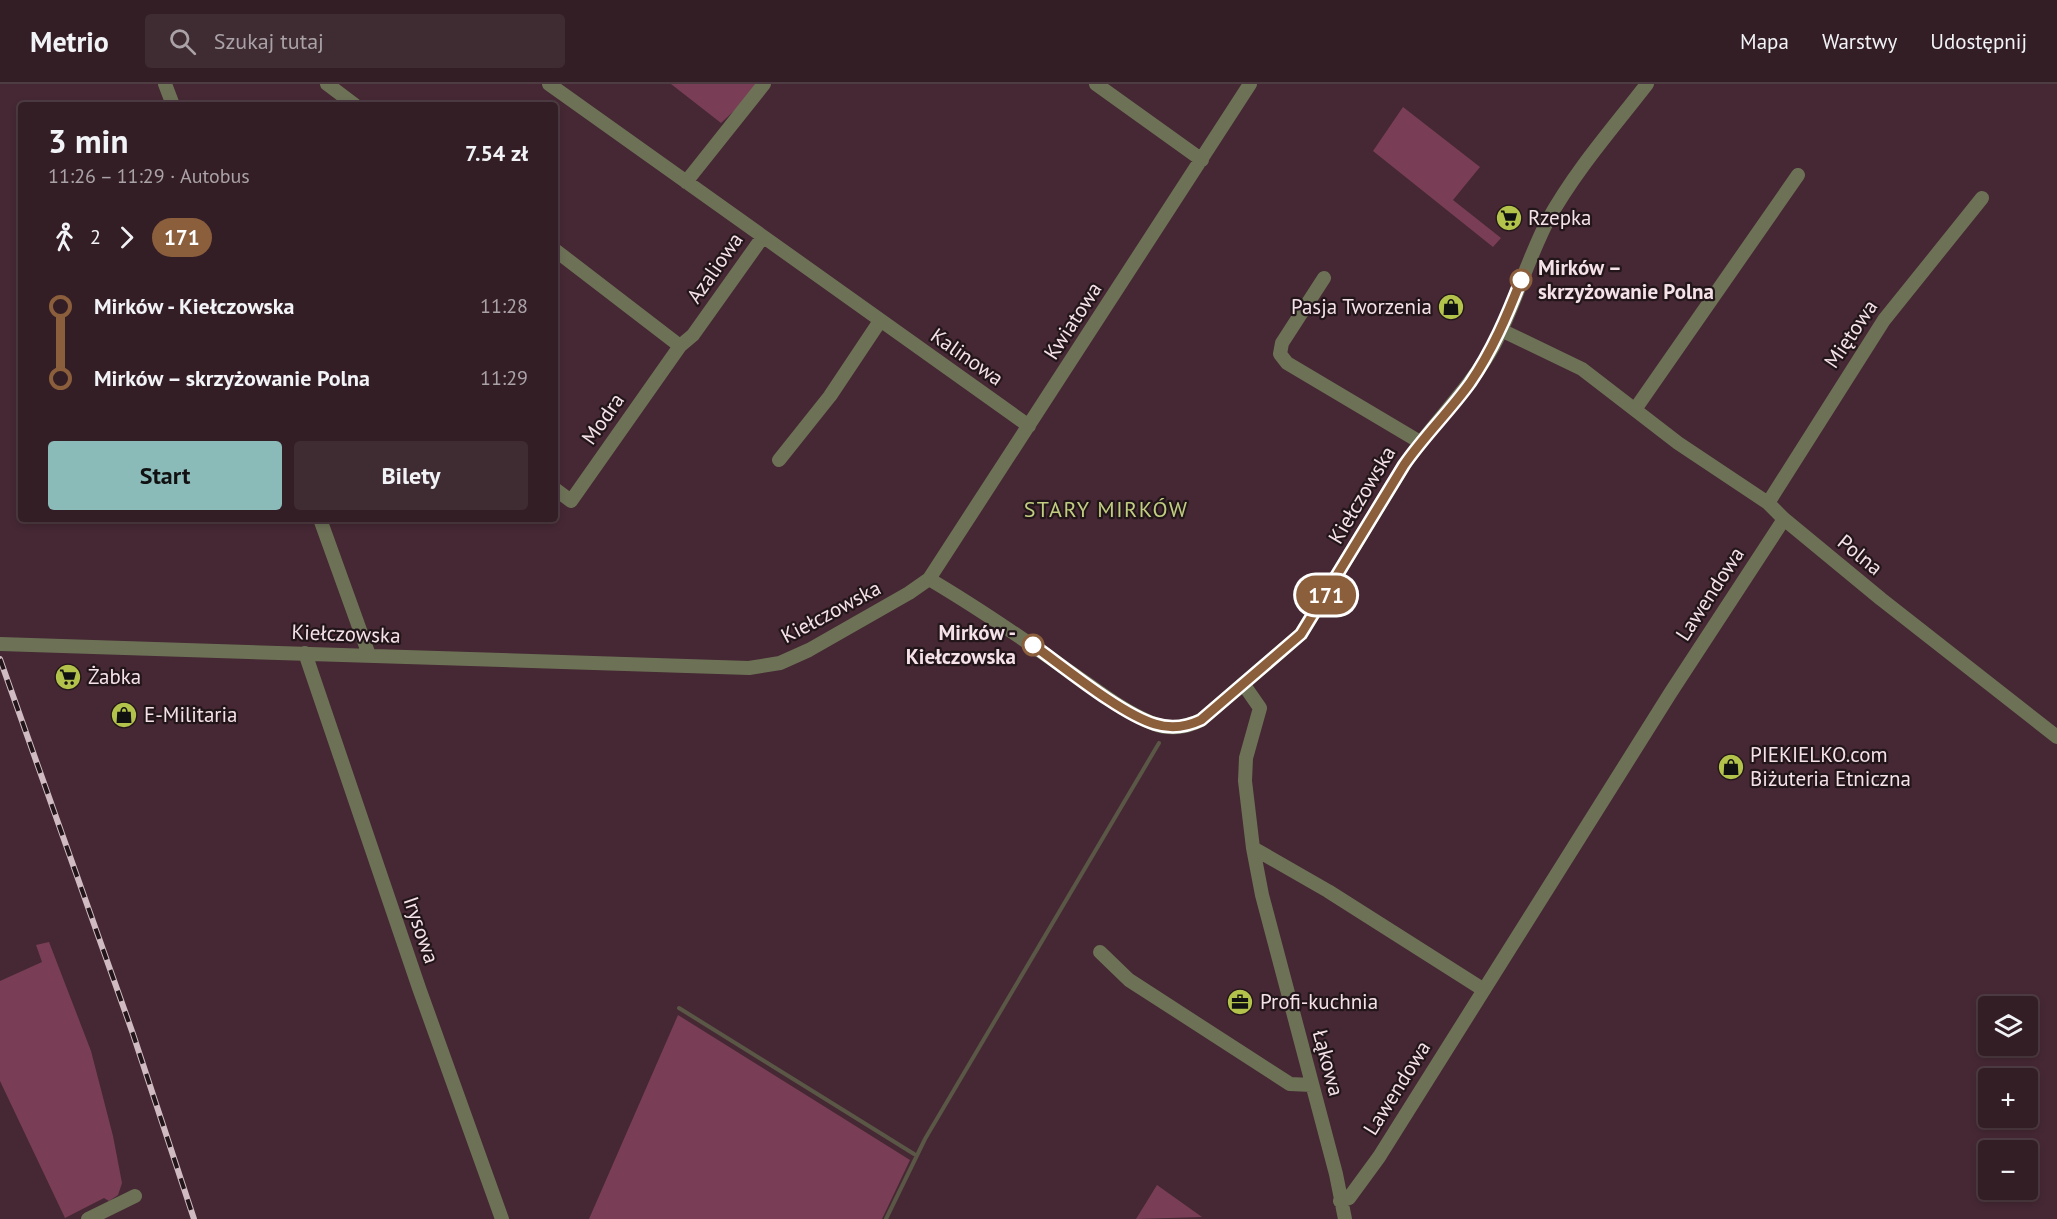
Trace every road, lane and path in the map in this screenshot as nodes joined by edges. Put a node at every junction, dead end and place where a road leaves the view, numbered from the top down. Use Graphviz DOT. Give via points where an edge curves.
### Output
graph roads {
  1 [pos="165,84"];
  2 [pos="327,84"];
  3 [pos="549,84"];
  4 [pos="764,84"];
  5 [pos="1096,84"];
  6 [pos="1250,84"];
  7 [pos="1647,84"];
  8 [pos="171,102"];
  9 [pos="351,102"];
  10 [pos="1202,160"];
  11 [pos="1798,175"];
  12 [pos="686,182"];
  13 [pos="1982,198"];
  14 [pos="762,238"];
  15 [pos="558,252"];
  16 [pos="1324,278"];
  17 [pos="880,321"];
  18 [pos="1501,330"];
  19 [pos="680,346"];
  20 [pos="1636,408"];
  21 [pos="1029,426"];
  22 [pos="1420,441"];
  23 [pos="778,460"];
  24 [pos="558,491"];
  25 [pos="1768,502"];
  26 [pos="1784,519"];
  27 [pos="321,522"];
  28 [pos="929,579"];
  29 [pos="0,644"];
  30 [pos="305,653"];
  31 [pos="369,655"];
  32 [pos="1244,686"];
  33 [pos="2057,737"];
  34 [pos="1253,848"];
  35 [pos="1100,952"];
  36 [pos="1484,990"];
  37 [pos="1312,1085"];
  38 [pos="135,1196"];
  39 [pos="1340,1201"];
  40 [pos="88,1219"];
  41 [pos="502,1219"];
  42 [pos="1345,1219"];
  1 -- 8 [label="street"];
  2 -- 9 [label="street"];
  3 -- 12 [label="street, Azaliowa"];
  4 -- 12 [label="street"];
  5 -- 10 [label="street"];
  6 -- 10 [label="street, Kwiatowa"];
  7 -- 18 [label="street, Kiełczowska" via="1596,148 1553,212"];
  10 -- 21 [label="street, Kwiatowa"];
  11 -- 20 [label="street"];
  12 -- 14 [label="street, Azaliowa"];
  13 -- 25 [label="street, Miętowa" via="1884,320"];
  14 -- 17 [label="street, Kalinowa"];
  14 -- 19 [label="street, Azaliowa" via="693,335"];
  15 -- 19 [label="street"];
  16 -- 22 [label="street, Kiełczowska" via="1282,343 1280,354 1287,363"];
  17 -- 21 [label="street, Kalinowa"];
  17 -- 23 [label="street" via="830,396"];
  18 -- 20 [label="street, Polna" via="1582,369"];
  18 -- 22 [label="street, Kiełczowska" via="1469,384"];
  19 -- 24 [label="street, Modra" via="571,501"];
  20 -- 25 [label="street, Polna" via="1678,442"];
  21 -- 28 [label="street, Kwiatowa"];
  22 -- 32 [label="street, Kiełczowska" via="1311,621 1291,645"];
  25 -- 26 [label="street, Polna"];
  26 -- 33 [label="street, Polna"];
  26 -- 36 [label="street, Lawendowa"];
  27 -- 31 [label="street"];
  28 -- 31 [label="street, Kiełczowska" via="809,650 772,666"];
  28 -- 32 [label="street, Kiełczowska" via="1154,724 1193,724"];
  29 -- 30 [label="street, Kiełczowska"];
  30 -- 31 [label="street, Kiełczowska"];
  30 -- 41 [label="street, Irysowa" via="418,988"];
  32 -- 34 [label="street, Łąkowa" via="1260,708 1246,758"];
  34 -- 36 [label="street"];
  34 -- 37 [label="street, Łąkowa"];
  35 -- 37 [label="street" via="1129,980 1290,1084"];
  36 -- 39 [label="street, Lawendowa" via="1368,1172 1349,1198"];
  37 -- 39 [label="street, Łąkowa"];
  38 -- 40 [label="street"];
  39 -- 42 [label="street, Łąkowa"];
}
